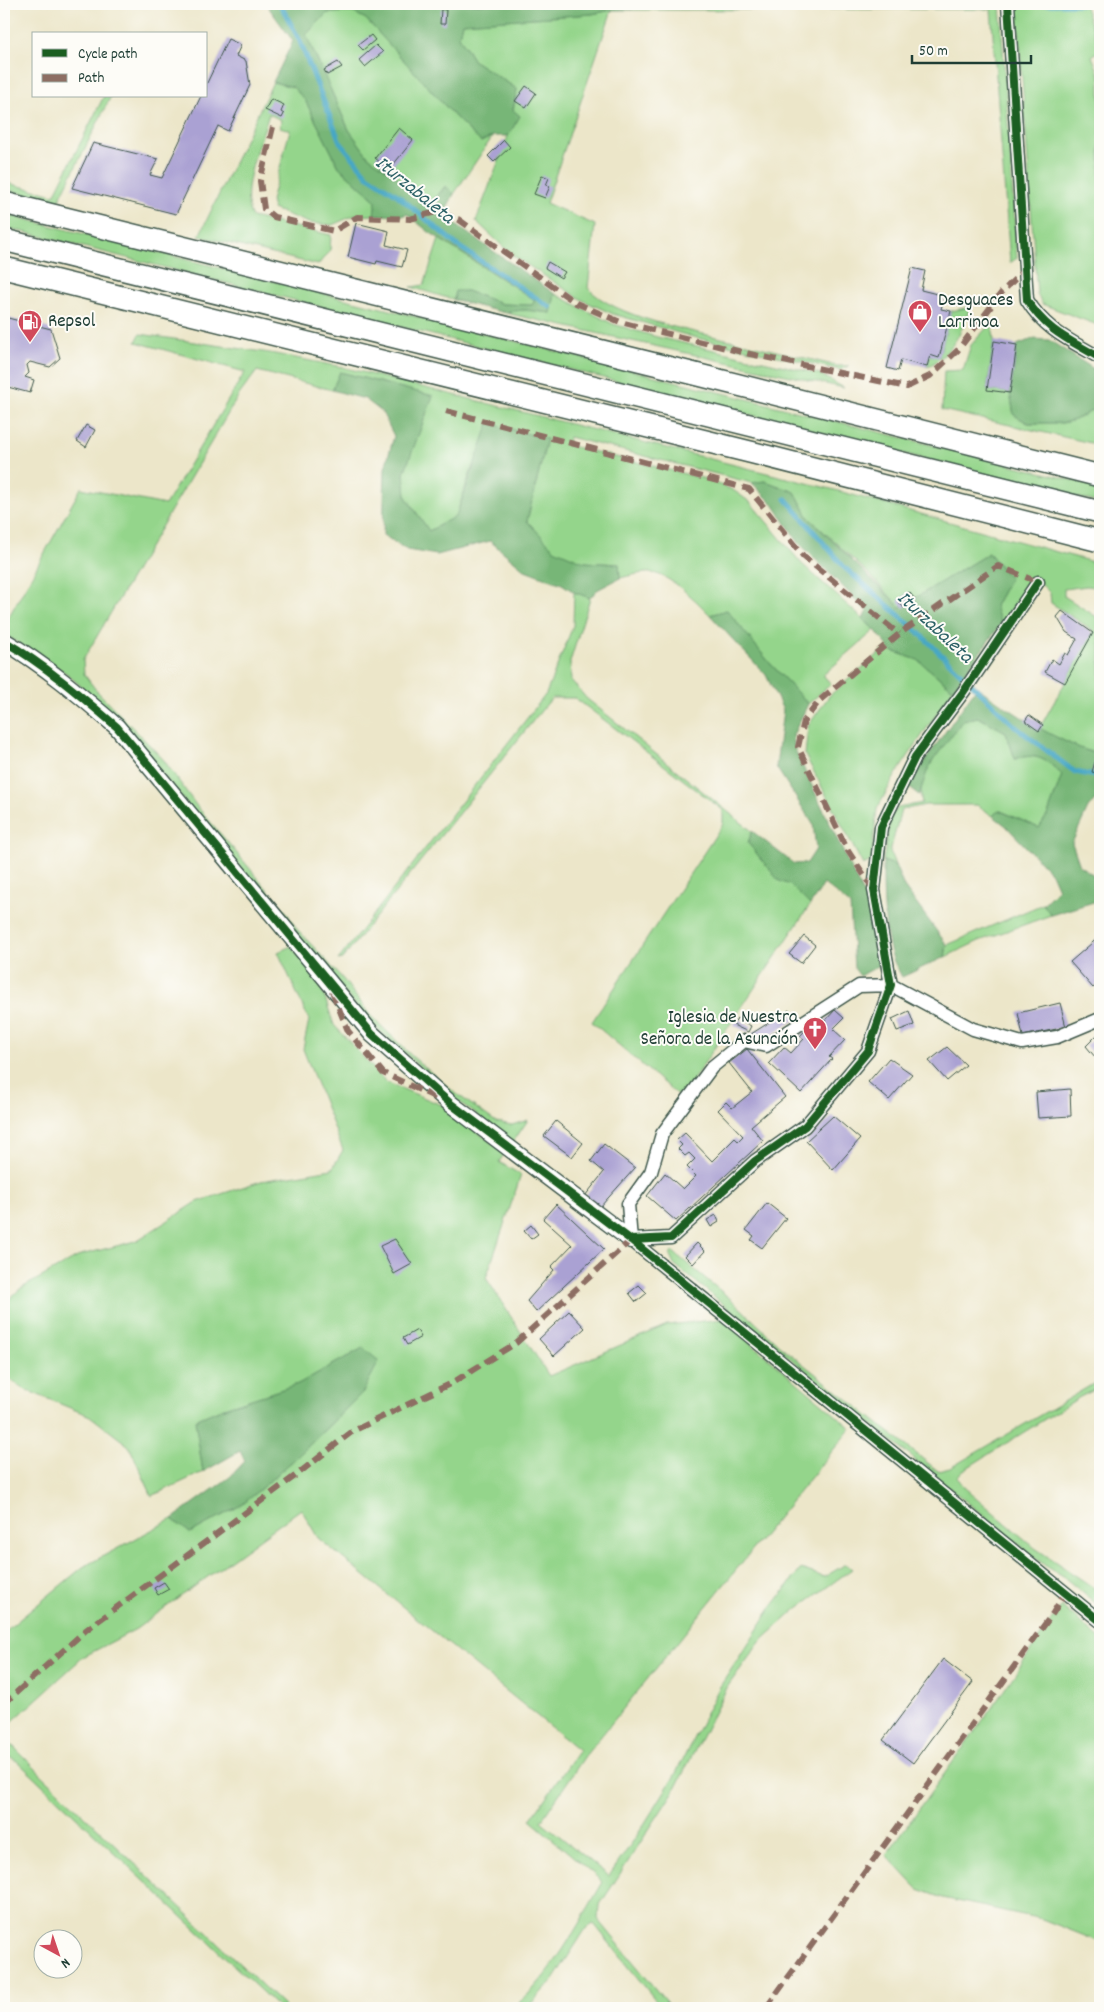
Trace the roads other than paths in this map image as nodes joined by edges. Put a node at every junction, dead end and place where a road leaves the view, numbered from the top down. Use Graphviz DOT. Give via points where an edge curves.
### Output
graph roads {
  1 [pos="1008,4"];
  2 [pos="4,203"];
  3 [pos="4,240"];
  4 [pos="4,268"];
  5 [pos="1100,358"];
  6 [pos="1100,476"];
  7 [pos="1100,512"];
  8 [pos="1100,541"];
  9 [pos="1038,582"];
  10 [pos="4,642"];
  11 [pos="891,985"];
  12 [pos="1100,1019"];
  13 [pos="632,1240"];
  14 [pos="1100,1620"];
  1 -- 5 [label="street" via="1027,300 1037,316 1051,328"];
  2 -- 6 [label="highway"];
  3 -- 7 [label="highway"];
  4 -- 8 [label="highway"];
  9 -- 11 [label="street" via="915,757 881,827 874,890"];
  10 -- 13 [label="street" via="67,684 117,727 372,1034 451,1104"];
  11 -- 12 [label="street" via="972,1029 1022,1043 1057,1037"];
  11 -- 13 [label="street" via="868,1051 805,1126 755,1162 671,1238"];
  11 -- 13 [label="street" via="859,986 766,1046 744,1041 712,1067 662,1134 652,1172 628,1204"];
  13 -- 14 [label="street"];
}
